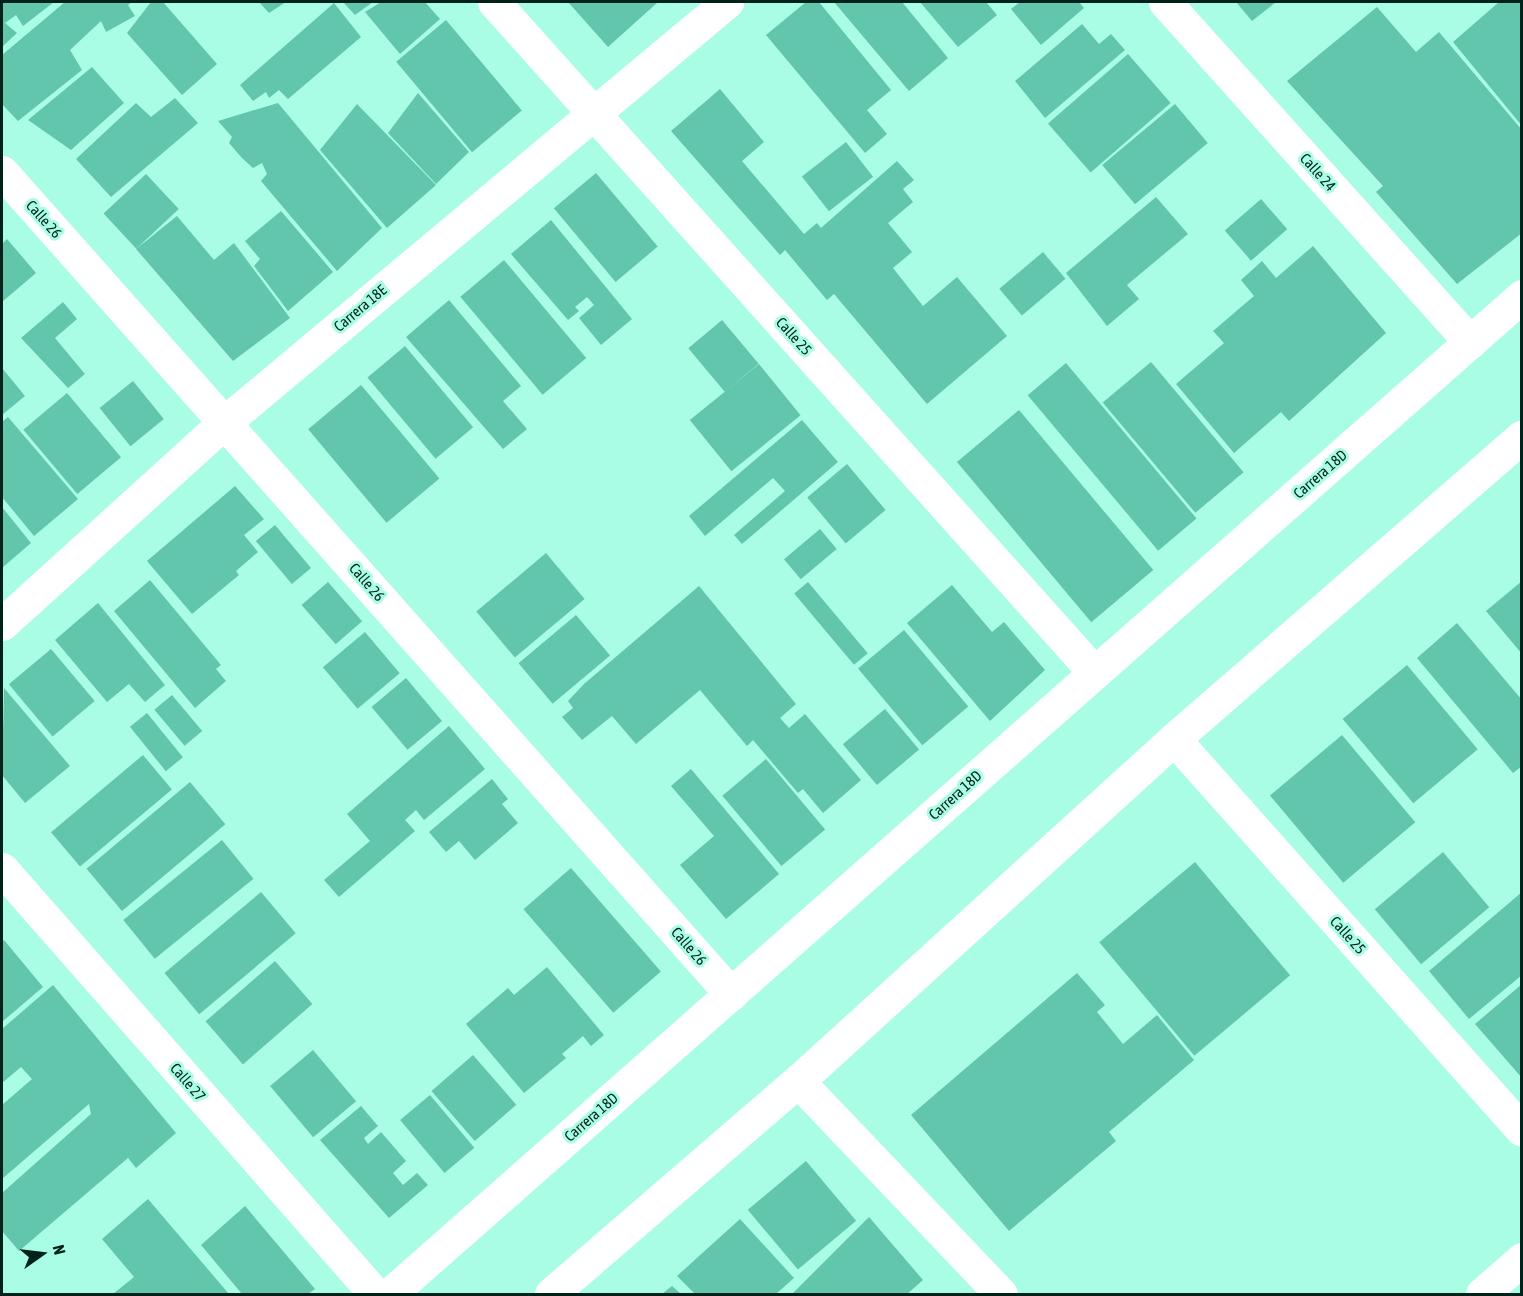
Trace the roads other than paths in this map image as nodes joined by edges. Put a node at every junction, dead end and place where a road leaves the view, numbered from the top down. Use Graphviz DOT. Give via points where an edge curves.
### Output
graph roads {
  1 [pos="494,2"];
  2 [pos="727,2"];
  3 [pos="1165,2"];
  4 [pos="593,112"];
  5 [pos="2,172"];
  6 [pos="1521,296"];
  7 [pos="1470,342"];
  8 [pos="225,422"];
  9 [pos="1521,436"];
  10 [pos="2,624"];
  11 [pos="1094,672"];
  12 [pos="1174,739"];
  13 [pos="2,868"];
  14 [pos="731,994"];
  15 [pos="798,1081"];
  16 [pos="1521,1130"];
  17 [pos="1521,1259"];
  18 [pos="375,1294"];
  19 [pos="390,1294"];
  20 [pos="551,1294"];
  21 [pos="1001,1294"];
  22 [pos="1482,1294"];
  1 -- 4 [label="street, Calle 25"];
  2 -- 4 [label="street, Carrera 18E"];
  3 -- 7 [label="street, Calle 24"];
  4 -- 8 [label="street, Carrera 18E"];
  4 -- 11 [label="street, Calle 25"];
  5 -- 8 [label="street, Calle 26"];
  6 -- 7 [label="street, Carrera 18D"];
  7 -- 11 [label="street, Carrera 18D"];
  8 -- 10 [label="street, Carrera 18E"];
  8 -- 14 [label="street, Calle 26"];
  9 -- 12 [label="street"];
  11 -- 14 [label="street, Carrera 18D"];
  12 -- 15 [label="street"];
  12 -- 16 [label="street, Calle 25"];
  13 -- 18 [label="street, Calle 27"];
  14 -- 19 [label="street, Carrera 18D"];
  15 -- 20 [label="street"];
  15 -- 21 [label="street"];
  17 -- 22 [label="street"];
}
